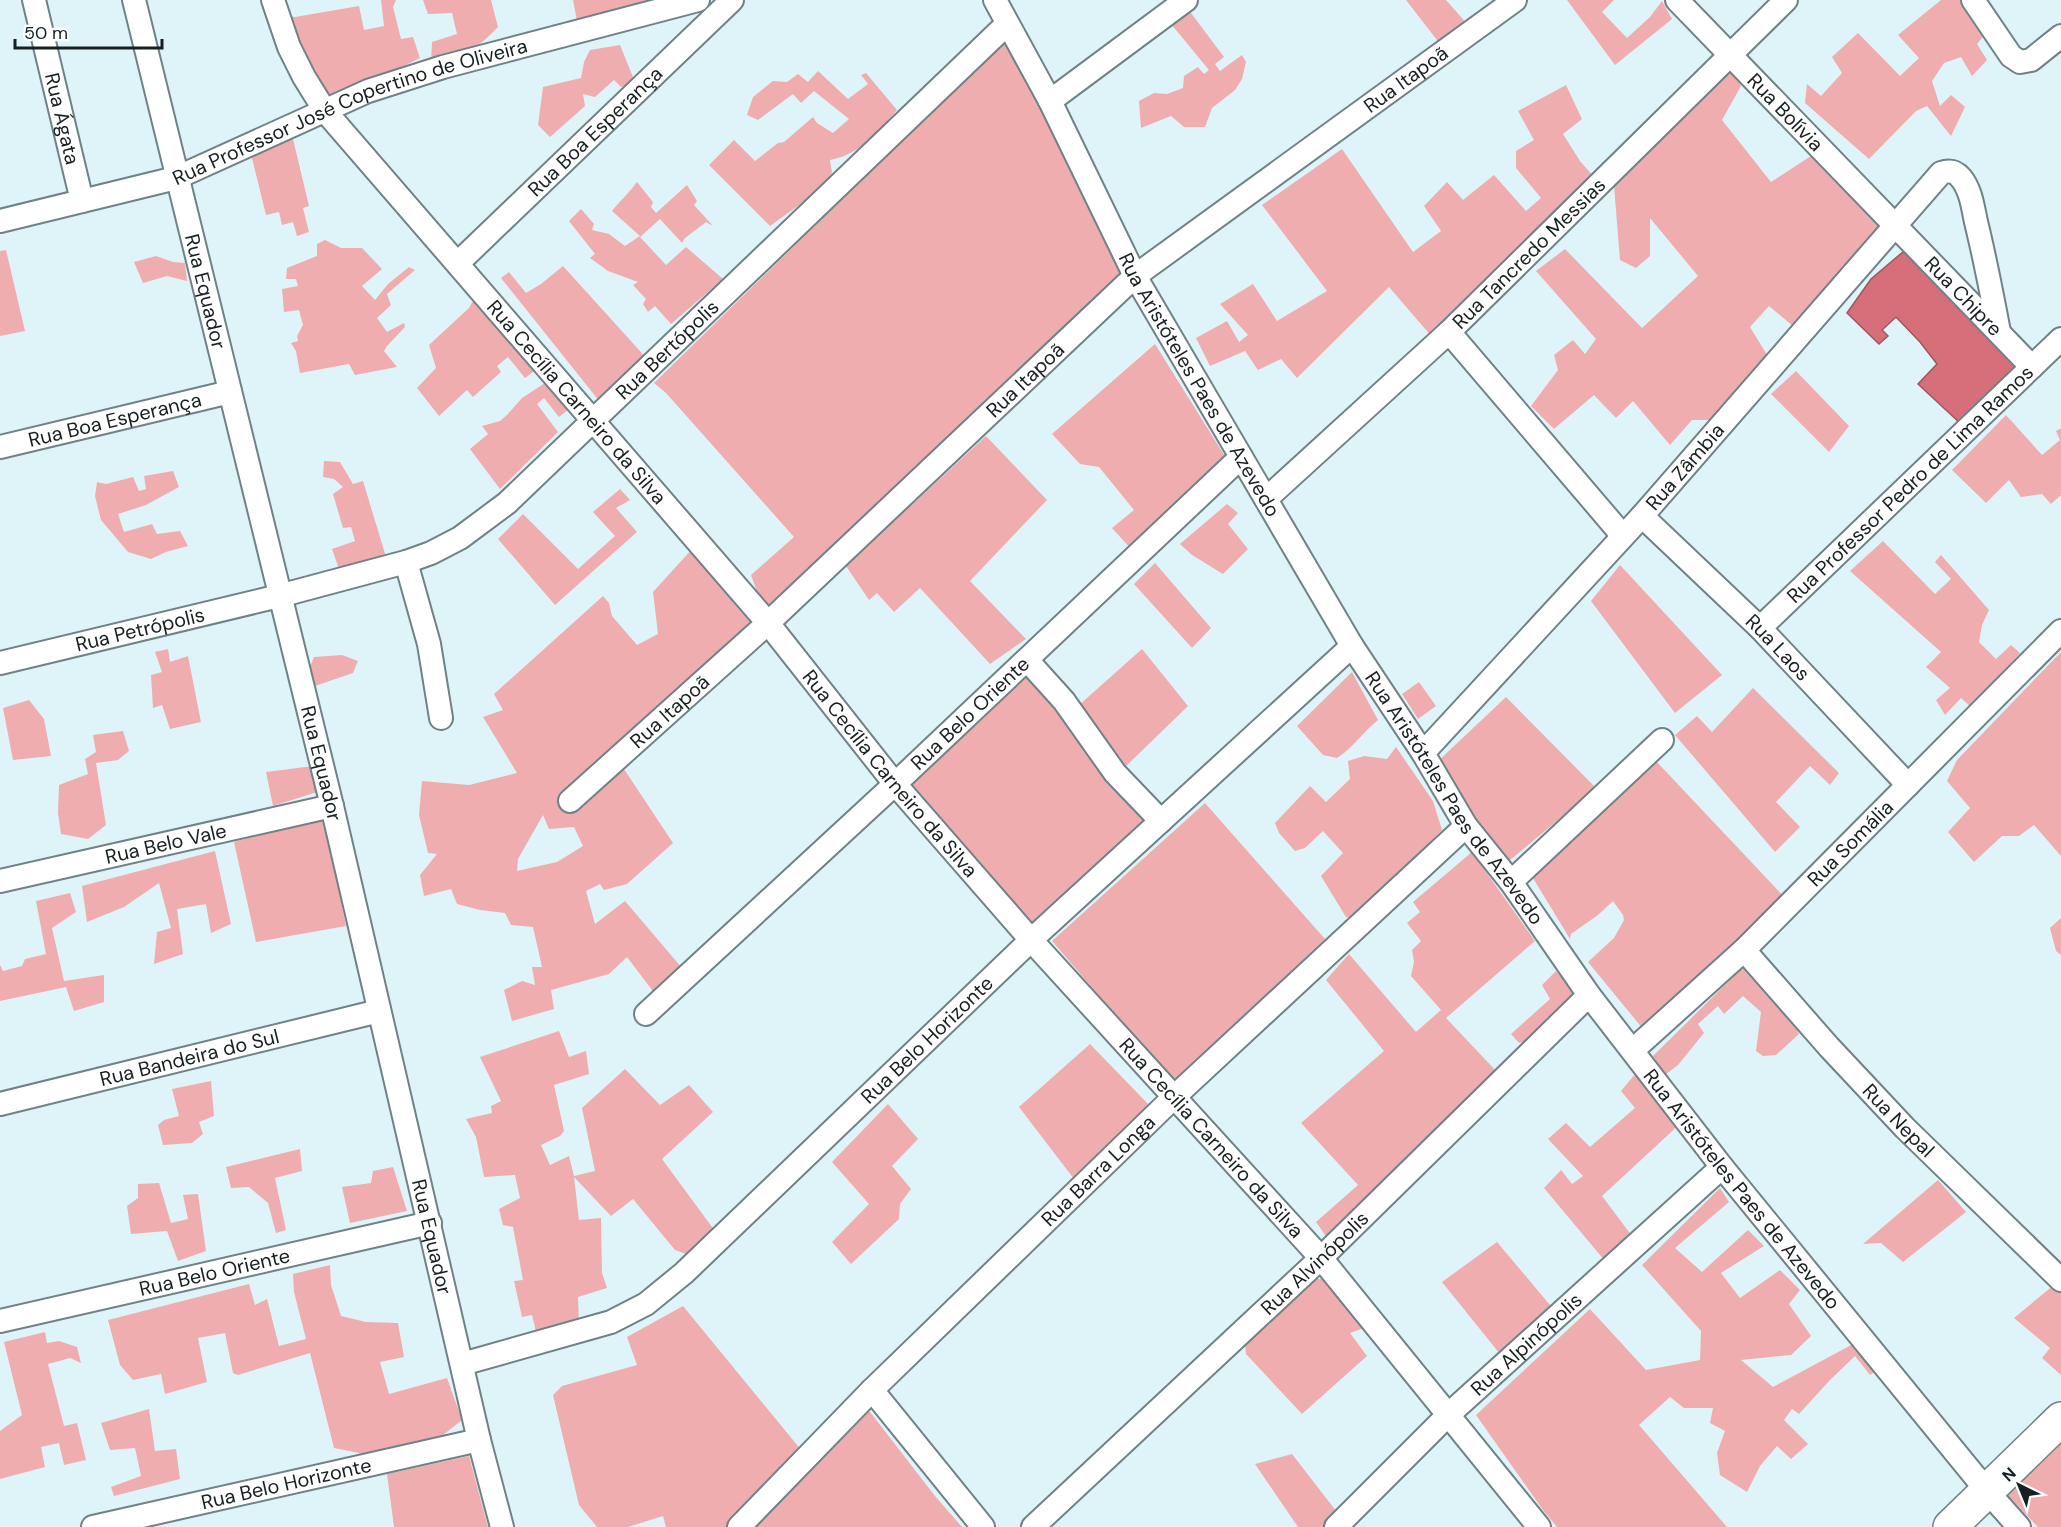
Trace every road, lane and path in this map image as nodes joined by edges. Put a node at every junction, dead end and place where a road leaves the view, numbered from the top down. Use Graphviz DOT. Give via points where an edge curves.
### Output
graph roads {
  1 [pos="34,0"];
  2 [pos="134,0"];
  3 [pos="273,0"];
  4 [pos="698,0"];
  5 [pos="732,0"];
  6 [pos="995,0"];
  7 [pos="1186,0"];
  8 [pos="1515,0"];
  9 [pos="1677,0"];
  10 [pos="1786,0"];
  11 [pos="1973,0"];
  12 [pos="1007,24"];
  13 [pos="2059,38"];
  14 [pos="1729,56"];
  15 [pos="1050,101"];
  16 [pos="325,111"];
  17 [pos="176,178"];
  18 [pos="82,201"];
  19 [pos="0,221"];
  20 [pos="1895,225"];
  21 [pos="458,263"];
  22 [pos="1135,276"];
  23 [pos="1449,332"];
  24 [pos="1999,332"];
  25 [pos="2061,339"];
  26 [pos="2032,367"];
  27 [pos="230,392"];
  28 [pos="594,420"];
  29 [pos="0,447"];
  30 [pos="1241,458"];
  31 [pos="1266,499"];
  32 [pos="1642,516"];
  33 [pos="1623,536"];
  34 [pos="406,562"];
  35 [pos="279,596"];
  36 [pos="768,623"];
  37 [pos="1760,628"];
  38 [pos="2061,631"];
  39 [pos="1352,646"];
  40 [pos="1027,660"];
  41 [pos="0,663"];
  42 [pos="441,718"];
  43 [pos="1662,740"];
  44 [pos="1423,753"];
  45 [pos="895,784"];
  46 [pos="1908,785"];
  47 [pos="570,801"];
  48 [pos="332,806"];
  49 [pos="1161,821"];
  50 [pos="1466,826"];
  51 [pos="0,881"];
  52 [pos="1511,882"];
  53 [pos="1031,940"];
  54 [pos="1744,950"];
  55 [pos="1589,994"];
  56 [pos="379,1011"];
  57 [pos="646,1014"];
  58 [pos="1633,1050"];
  59 [pos="1173,1098"];
  60 [pos="0,1104"];
  61 [pos="1722,1167"];
  62 [pos="430,1223"];
  63 [pos="1320,1258"];
  64 [pos="2061,1280"];
  65 [pos="0,1321"];
  66 [pos="462,1364"];
  67 [pos="872,1390"];
  68 [pos="1448,1416"];
  69 [pos="2061,1419"];
  70 [pos="479,1440"];
  71 [pos="1987,1491"];
  72 [pos="93,1527"];
  73 [pos="502,1527"];
  74 [pos="739,1527"];
  75 [pos="983,1527"];
  76 [pos="1033,1527"];
  77 [pos="1336,1527"];
  78 [pos="1539,1527"];
  79 [pos="1950,1527"];
  80 [pos="2019,1527"];
  1 -- 18 [label="street, Rua Ágata"];
  2 -- 17 [label="street, Rua Equador"];
  3 -- 16 [label="street, Rua Cecília Carneiro da Silva" via="289,47"];
  4 -- 16 [label="street, Rua Professor José Copertino de Oliveira" via="443,67 368,91"];
  5 -- 21 [label="street, Rua Boa Esperança"];
  6 -- 12 [label="street, Rua Aristóteles Paes de Azevedo"];
  7 -- 15 [label="street"];
  8 -- 22 [label="street, Rua Itapoã"];
  9 -- 14 [label="street, Rua Bolívia"];
  10 -- 14 [label="street, Rua Tancredo Messias"];
  11 -- 13 [label="street" via="2011,56 2020,62 2031,60"];
  12 -- 15 [label="street, Rua Aristóteles Paes de Azevedo"];
  12 -- 28 [label="street, Rua Bertópolis"];
  14 -- 20 [label="street, Rua Bolívia"];
  14 -- 23 [label="street, Rua Tancredo Messias"];
  15 -- 22 [label="street, Rua Aristóteles Paes de Azevedo"];
  16 -- 17 [label="street, Rua Professor José Copertino de Oliveira"];
  16 -- 21 [label="street, Rua Cecília Carneiro da Silva"];
  17 -- 18 [label="street, Rua Professor José Copertino de Oliveira"];
  17 -- 27 [label="street, Rua Equador"];
  18 -- 19 [label="street, Rua Professor José Copertino de Oliveira"];
  20 -- 24 [label="street, Rua Chipre"];
  20 -- 24 [label="street, Rua Zâmbia" via="1941,173 1949,170 1960,177 1967,186"];
  20 -- 32 [label="street, Rua Zâmbia"];
  21 -- 28 [label="street, Rua Cecília Carneiro da Silva"];
  22 -- 30 [label="street, Rua Aristóteles Paes de Azevedo"];
  22 -- 36 [label="street, Rua Itapoã"];
  23 -- 31 [label="street, Rua Tancredo Messias"];
  23 -- 33 [label="street"];
  24 -- 26 [label="street, Rua Chipre"];
  25 -- 26 [label="street, Rua Professor Pedro de Lima Ramos"];
  26 -- 37 [label="street, Rua Professor Pedro de Lima Ramos"];
  27 -- 29 [label="street, Rua Boa Esperança"];
  27 -- 35 [label="street, Rua Equador"];
  28 -- 34 [label="street, Rua Bertópolis" via="507,503 460,538"];
  28 -- 36 [label="street, Rua Cecília Carneiro da Silva"];
  30 -- 31 [label="street, Rua Aristóteles Paes de Azevedo"];
  30 -- 40 [label="street, Rua Belo Oriente"];
  31 -- 39 [label="street, Rua Aristóteles Paes de Azevedo"];
  32 -- 33 [label="street, Rua Zâmbia"];
  32 -- 37 [label="street, Rua Laos"];
  33 -- 44 [label="street, Rua Zâmbia"];
  34 -- 35 [label="street, Rua Bertópolis"];
  34 -- 42 [label="street" via="429,644"];
  35 -- 41 [label="street, Rua Petrópolis"];
  35 -- 48 [label="street, Rua Equador"];
  36 -- 45 [label="street, Rua Cecília Carneiro da Silva"];
  36 -- 47 [label="street, Rua Itapoã"];
  37 -- 46 [label="street, Rua Laos"];
  38 -- 46 [label="street, Rua Somália"];
  39 -- 44 [label="street, Rua Aristóteles Paes de Azevedo"];
  39 -- 49 [label="street, Rua Belo Horizonte"];
  40 -- 45 [label="street, Rua Belo Oriente"];
  40 -- 49 [label="street" via="1064,701 1115,773"];
  43 -- 52 [label="street"];
  44 -- 50 [label="street, Rua Aristóteles Paes de Azevedo"];
  45 -- 53 [label="street, Rua Cecília Carneiro da Silva"];
  45 -- 57 [label="street, Rua Belo Oriente"];
  46 -- 54 [label="street, Rua Somália"];
  48 -- 51 [label="street, Rua Belo Vale"];
  48 -- 56 [label="street, Rua Equador"];
  49 -- 53 [label="street, Rua Belo Horizonte"];
  50 -- 52 [label="street, Rua Aristóteles Paes de Azevedo"];
  50 -- 59 [label="street, Rua Barra Longa"];
  52 -- 55 [label="street, Rua Aristóteles Paes de Azevedo"];
  53 -- 59 [label="street, Rua Cecília Carneiro da Silva"];
  53 -- 66 [label="street, Rua Belo Horizonte" via="684,1273 646,1304 611,1322"];
  54 -- 58 [label="street, Rua Somália"];
  54 -- 64 [label="street, Rua Nepal" via="1905,1128"];
  55 -- 58 [label="street, Rua Aristóteles Paes de Azevedo"];
  55 -- 63 [label="street, Rua Alvinópolis"];
  56 -- 60 [label="street, Rua Bandeira do Sul"];
  56 -- 62 [label="street, Rua Equador"];
  58 -- 61 [label="street, Rua Aristóteles Paes de Azevedo"];
  59 -- 63 [label="street, Rua Cecília Carneiro da Silva"];
  59 -- 67 [label="street, Rua Barra Longa"];
  61 -- 68 [label="street, Rua Alpinópolis"];
  61 -- 71 [label="street, Rua Aristóteles Paes de Azevedo"];
  62 -- 65 [label="street, Rua Belo Oriente"];
  62 -- 66 [label="street, Rua Equador"];
  63 -- 68 [label="street, Rua Cecília Carneiro da Silva"];
  63 -- 76 [label="street, Rua Alvinópolis"];
  66 -- 70 [label="street, Rua Equador"];
  67 -- 74 [label="street, Rua Barra Longa"];
  67 -- 75 [label="street"];
  68 -- 77 [label="street, Rua Alpinópolis"];
  68 -- 78 [label="street, Rua Cecília Carneiro da Silva"];
  69 -- 71 [label="main road"];
  70 -- 72 [label="street, Rua Belo Horizonte"];
  70 -- 73 [label="street, Rua Equador"];
  71 -- 79 [label="main road"];
  71 -- 80 [label="street, Rua Aristóteles Paes de Azevedo"];
}
